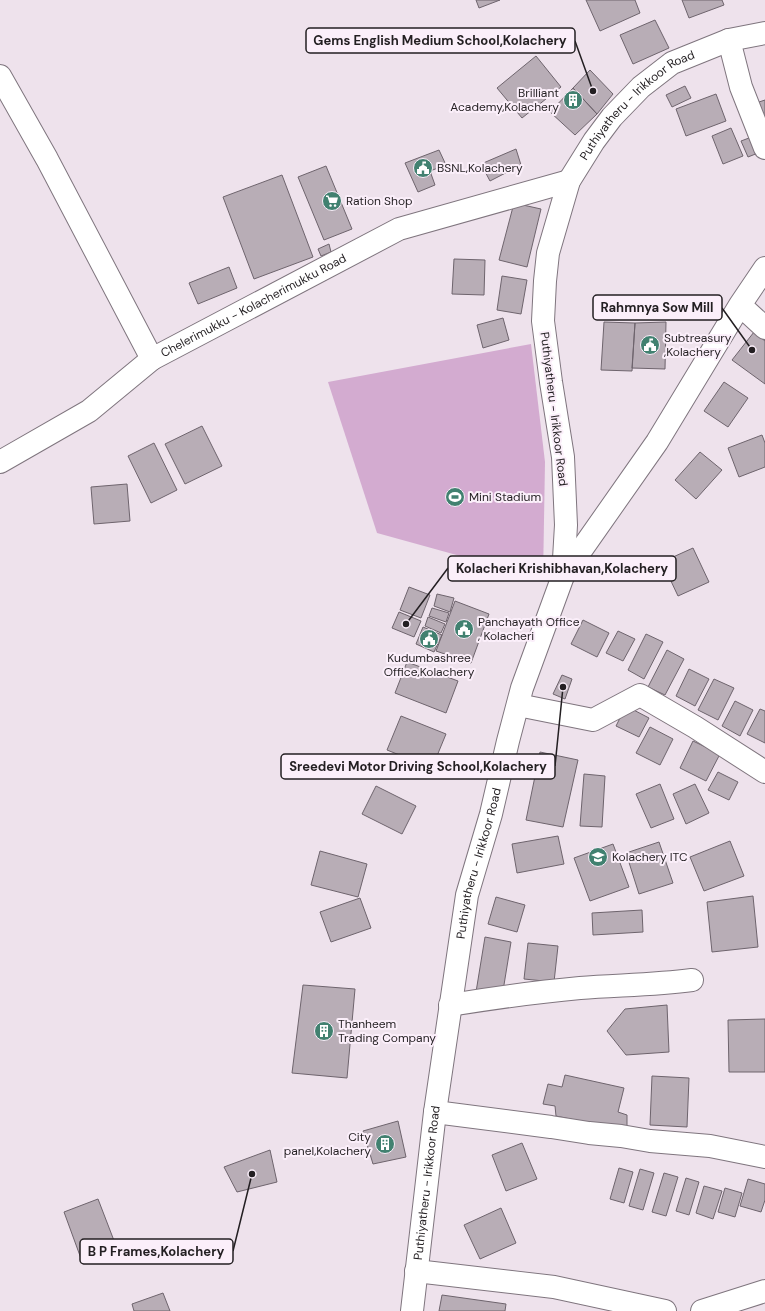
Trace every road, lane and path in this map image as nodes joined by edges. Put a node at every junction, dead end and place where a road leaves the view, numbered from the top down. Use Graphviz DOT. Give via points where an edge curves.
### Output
graph roads {
  1 [pos="765,34"];
  2 [pos="729,40"];
  3 [pos="0,76"];
  4 [pos="765,148"];
  5 [pos="569,182"];
  6 [pos="765,268"];
  7 [pos="740,305"];
  8 [pos="765,328"];
  9 [pos="152,359"];
  10 [pos="0,462"];
  11 [pos="562,576"];
  12 [pos="518,705"];
  13 [pos="765,772"];
  14 [pos="692,980"];
  15 [pos="450,1005"];
  16 [pos="435,1112"];
  17 [pos="765,1158"];
  18 [pos="416,1270"];
  19 [pos="765,1291"];
  20 [pos="412,1311"];
  21 [pos="665,1311"];
  22 [pos="702,1311"];
  1 -- 2 [label="main road, Puthiyatheru - Irikkoor Road"];
  2 -- 4 [label="main road" via="741,87"];
  2 -- 5 [label="main road, Puthiyatheru - Irikkoor Road" via="672,63 641,87 612,117"];
  3 -- 9 [label="main road, Chelerimukku - Kolacherimukku Road" via="47,159"];
  5 -- 9 [label="main road, Chelerimukku - Kolacherimukku Road" via="399,229"];
  5 -- 11 [label="main road, Puthiyatheru - Irikkoor Road" via="548,254 543,321 563,457 566,525"];
  6 -- 7 [label="main road"];
  7 -- 8 [label="main road"];
  7 -- 11 [label="main road" via="657,442"];
  9 -- 10 [label="main road" via="89,412"];
  11 -- 12 [label="main road, Puthiyatheru - Irikkoor Road"];
  12 -- 13 [label="main road" via="593,720 640,695"];
  12 -- 15 [label="main road, Puthiyatheru - Irikkoor Road" via="491,814 467,895"];
  14 -- 15 [label="main road" via="536,992"];
  15 -- 16 [label="main road, Puthiyatheru - Irikkoor Road"];
  16 -- 17 [label="main road" via="650,1142 710,1146"];
  16 -- 18 [label="main road, Puthiyatheru - Irikkoor Road"];
  18 -- 20 [label="main road, Puthiyatheru - Irikkoor Road"];
  18 -- 21 [label="main road" via="554,1287"];
  19 -- 22 [label="main road"];
}
